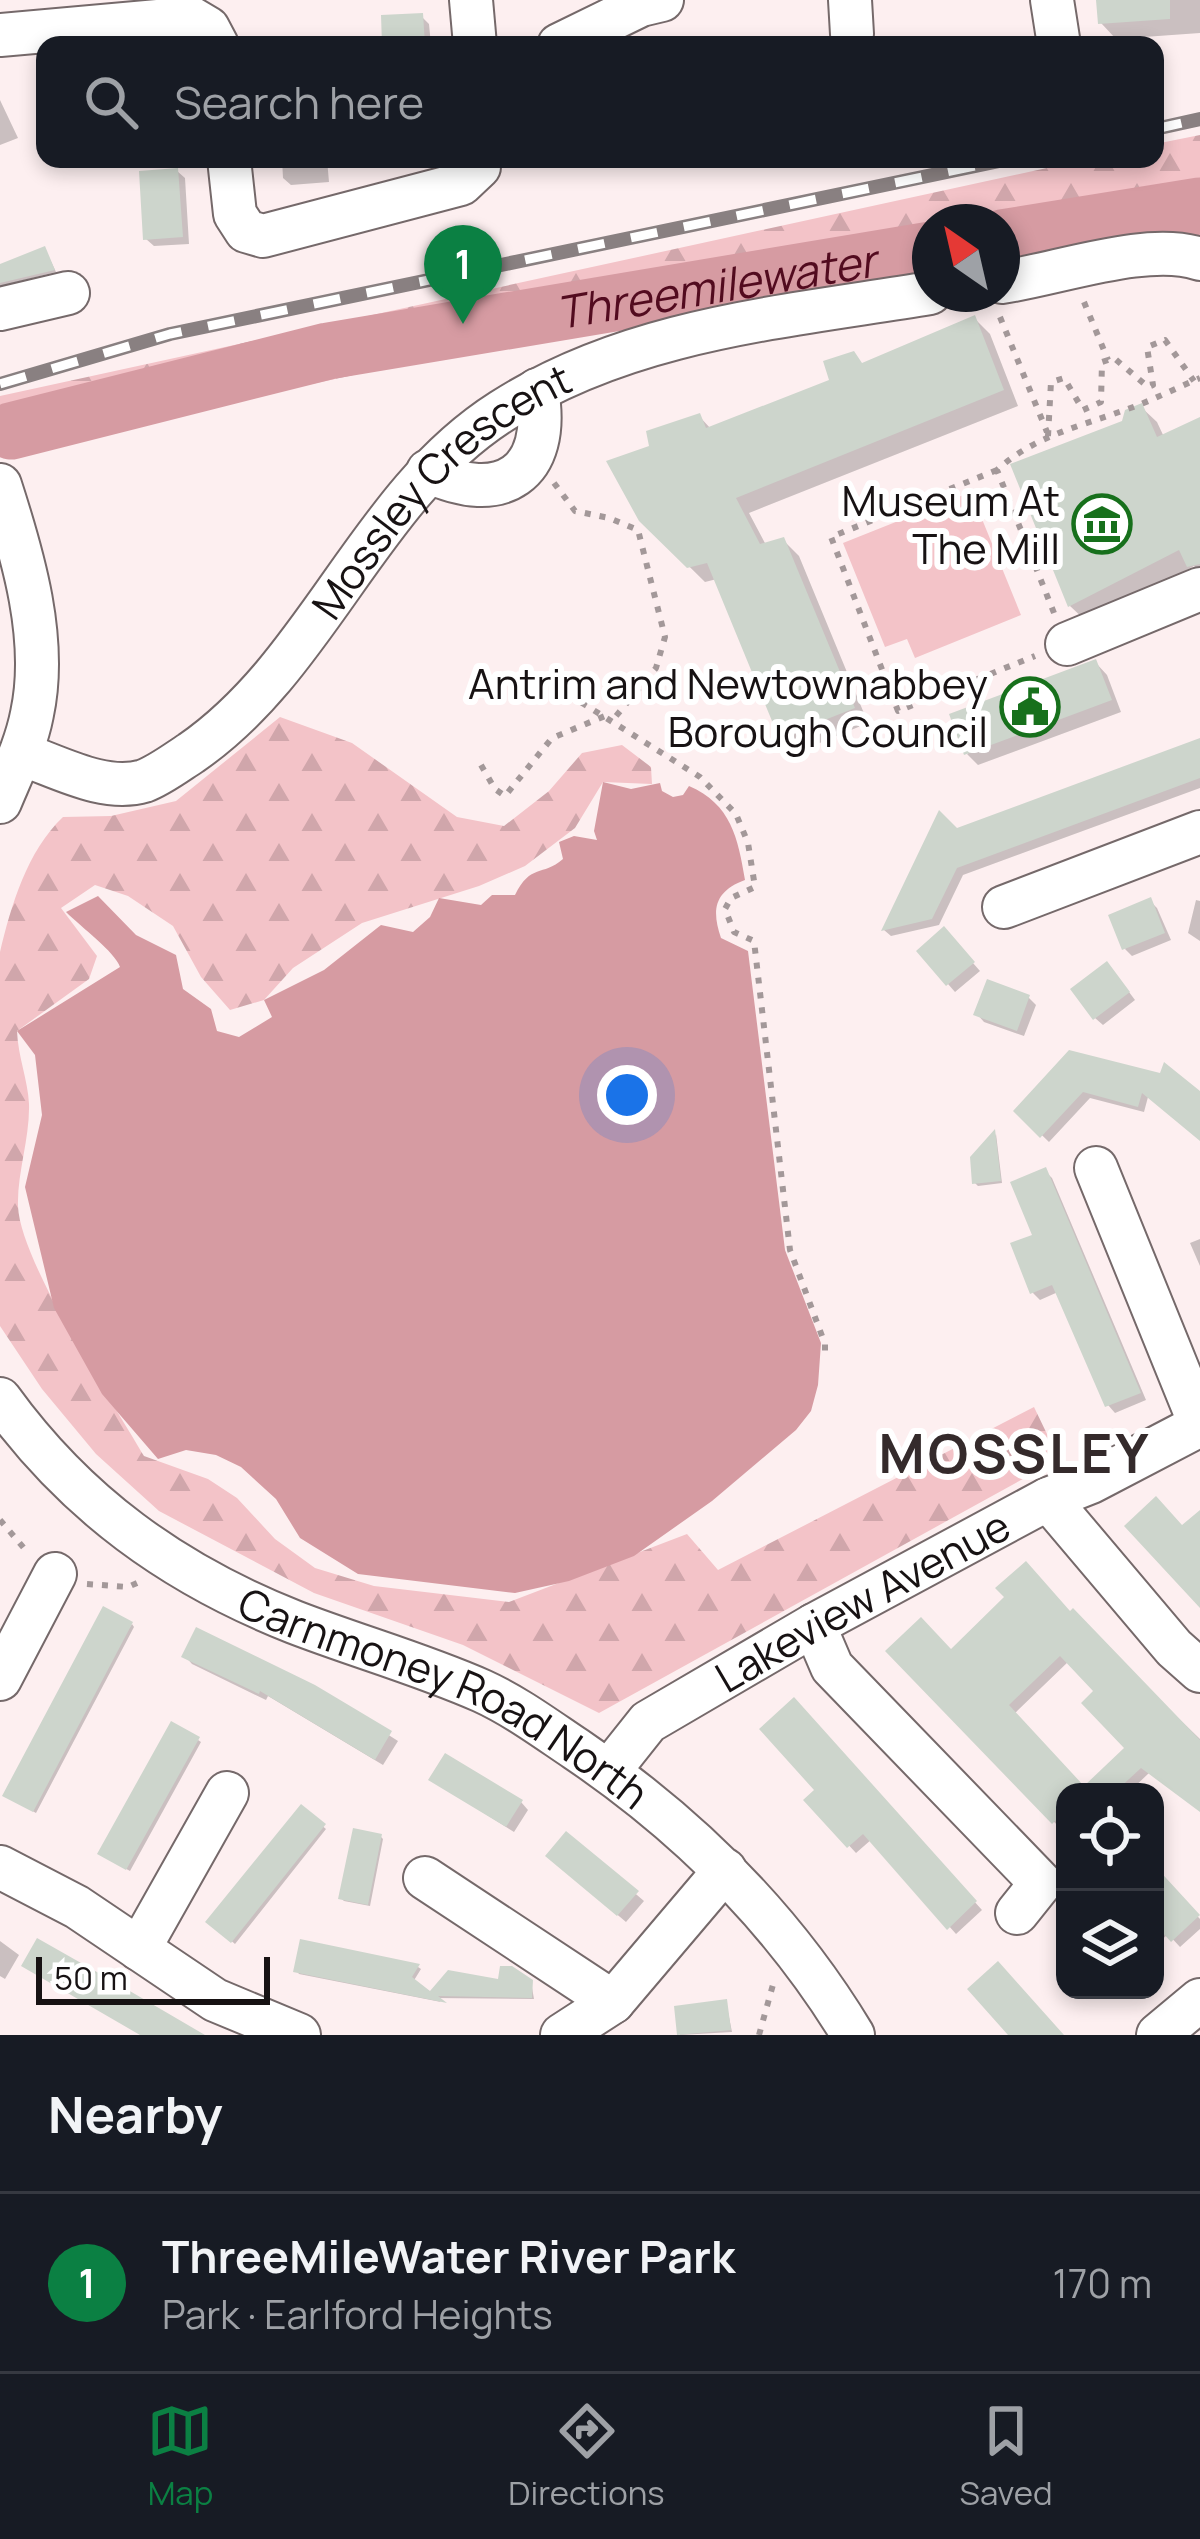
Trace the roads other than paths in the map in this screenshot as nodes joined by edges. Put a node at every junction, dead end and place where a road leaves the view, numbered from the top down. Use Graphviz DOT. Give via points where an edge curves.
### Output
graph roads {
  1 [pos="471,0"];
  2 [pos="662,0"];
  3 [pos="1052,0"];
  4 [pos="0,35"];
  5 [pos="212,36"];
  6 [pos="474,36"];
  7 [pos="577,36"];
  8 [pos="1058,36"];
  9 [pos="230,168"];
  10 [pos="478,168"];
  11 [pos="1200,259"];
  12 [pos="1020,291"];
  13 [pos="68,293"];
  14 [pos="912,296"];
  15 [pos="0,310"];
  16 [pos="537,390"];
  17 [pos="428,471"];
  18 [pos="0,485"];
  19 [pos="10,558"];
  20 [pos="1200,589"];
  21 [pos="1066,644"];
  22 [pos="21,754"];
  23 [pos="0,802"];
  24 [pos="1200,832"];
  25 [pos="1004,907"];
  26 [pos="1096,1168"];
  27 [pos="0,1399"];
  28 [pos="1200,1425"];
  29 [pos="1048,1499"];
  30 [pos="55,1574"];
  31 [pos="814,1625"];
  32 [pos="1200,1671"];
  33 [pos="0,1679"];
  34 [pos="609,1772"];
  35 [pos="227,1793"];
  36 [pos="0,1868"];
  37 [pos="725,1870"];
  38 [pos="425,1878"];
  39 [pos="1017,1913"];
  40 [pos="139,1949"];
  41 [pos="1200,2000"];
  42 [pos="613,2002"];
  43 [pos="299,2035"];
  44 [pos="562,2035"];
  45 [pos="853,2035"];
  46 [pos="1158,2035"];
  1 -- 6 [label="street"];
  2 -- 7 [label="street"];
  3 -- 8 [label="street"];
  4 -- 5 [label="street" via="191,18"];
  9 -- 10 [label="street" via="235,214 246,231 263,236 461,184"];
  11 -- 12 [label="street" via="1183,253 1099,264"];
  13 -- 15 [label="street"];
  14 -- 16 [label="street, Mossley Crescent" via="634,348"];
  16 -- 17 [label="street, Mossley Crescent"];
  16 -- 17 [label="street" via="535,451 509,482 470,486"];
  17 -- 22 [label="street, Mossley Crescent" via="271,681 220,733 142,781 105,783"];
  18 -- 19 [label="street"];
  19 -- 22 [label="street" via="36,637 38,675"];
  20 -- 21 [label="street"];
  22 -- 23 [label="street"];
  24 -- 25 [label="street"];
  26 -- 28 [label="street"];
  27 -- 34 [label="street, Carnmoney Road North" via="78,1492 173,1562 294,1622 485,1693"];
  28 -- 29 [label="street, Lakeview Avenue"];
  29 -- 31 [label="street, Lakeview Avenue"];
  29 -- 32 [label="street"];
  30 -- 33 [label="street"];
  31 -- 34 [label="street, Lakeview Avenue" via="648,1722"];
  31 -- 39 [label="street" via="832,1667 1041,1883"];
  34 -- 37 [label="street, Carnmoney Road North"];
  35 -- 40 [label="street"];
  36 -- 40 [label="street"];
  37 -- 42 [label="street"];
  37 -- 45 [label="street, Carnmoney Road North" via="806,1961"];
  38 -- 42 [label="street"];
  40 -- 43 [label="street" via="215,2000"];
  41 -- 46 [label="street"];
  42 -- 44 [label="street"];
}
